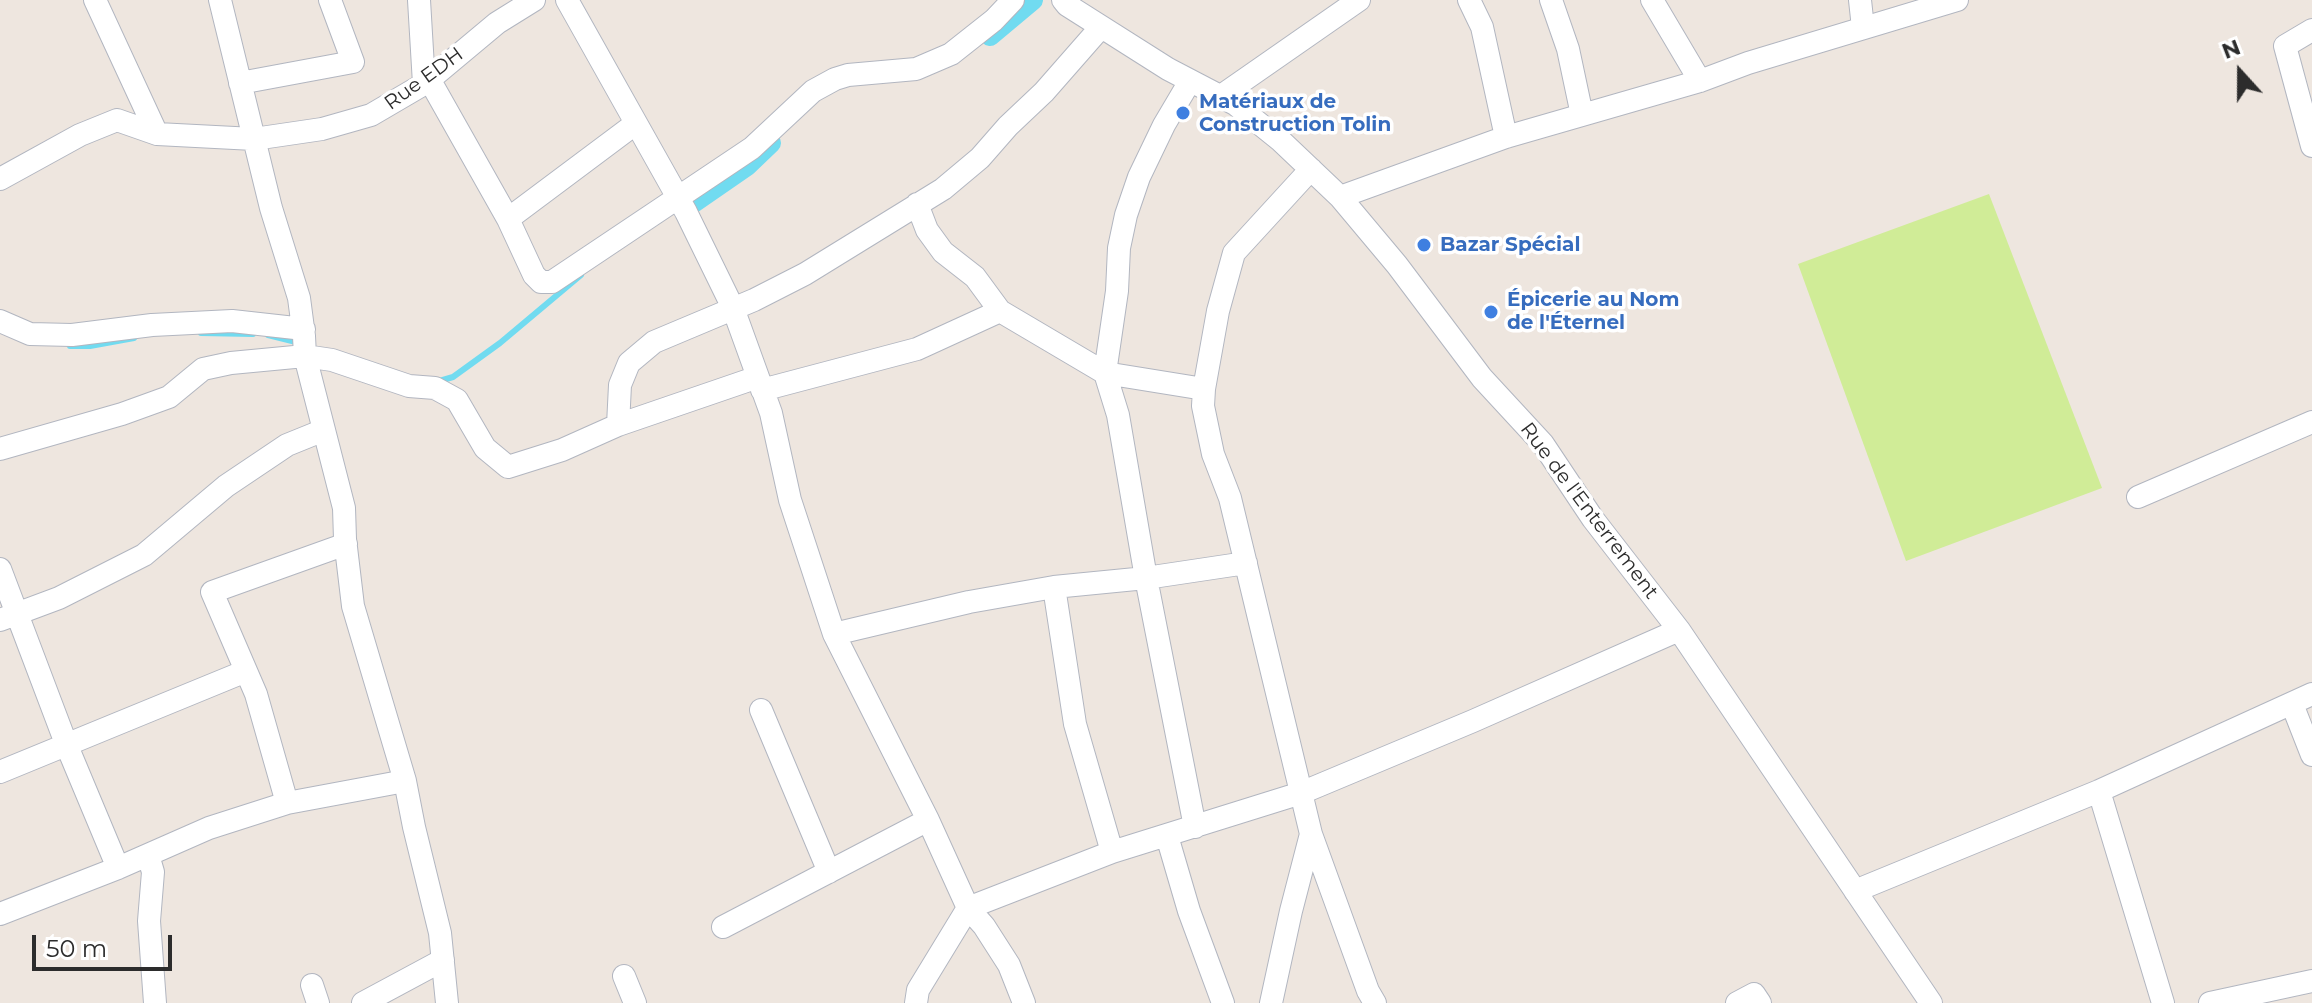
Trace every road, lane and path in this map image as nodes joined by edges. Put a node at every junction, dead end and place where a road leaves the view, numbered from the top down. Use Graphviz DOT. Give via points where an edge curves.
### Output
graph roads {
  1 [pos="95,0"];
  2 [pos="220,0"];
  3 [pos="330,0"];
  4 [pos="419,0"];
  5 [pos="534,0"];
  6 [pos="567,0"];
  7 [pos="1013,0"];
  8 [pos="1063,0"];
  9 [pos="1359,0"];
  10 [pos="1469,0"];
  11 [pos="1551,0"];
  12 [pos="1652,0"];
  13 [pos="1860,0"];
  14 [pos="1957,0"];
  15 [pos="1101,27"];
  16 [pos="1863,28"];
  17 [pos="2312,30"];
  18 [pos="1190,81"];
  19 [pos="1700,81"];
  20 [pos="426,82"];
  21 [pos="240,83"];
  22 [pos="1221,96"];
  23 [pos="1582,115"];
  24 [pos="635,124"];
  25 [pos="157,134"];
  26 [pos="1506,137"];
  27 [pos="254,139"];
  28 [pos="2312,146"];
  29 [pos="1311,169"];
  30 [pos="0,179"];
  31 [pos="677,197"];
  32 [pos="1340,197"];
  33 [pos="917,204"];
  34 [pos="508,219"];
  35 [pos="733,308"];
  36 [pos="1000,311"];
  37 [pos="0,321"];
  38 [pos="304,343"];
  39 [pos="1105,373"];
  40 [pos="760,383"];
  41 [pos="1204,389"];
  42 [pos="2312,422"];
  43 [pos="618,425"];
  44 [pos="324,430"];
  45 [pos="0,449"];
  46 [pos="2138,497"];
  47 [pos="346,544"];
  48 [pos="1246,563"];
  49 [pos="0,569"];
  50 [pos="1146,578"];
  51 [pos="1054,587"];
  52 [pos="9,617"];
  53 [pos="1679,630"];
  54 [pos="834,634"];
  55 [pos="246,671"];
  56 [pos="2302,699"];
  57 [pos="761,710"];
  58 [pos="67,746"];
  59 [pos="2312,755"];
  60 [pos="0,772"];
  61 [pos="405,781"];
  62 [pos="2099,791"];
  63 [pos="1301,793"];
  64 [pos="287,803"];
  65 [pos="928,820"];
  66 [pos="1195,827"];
  67 [pos="1311,834"];
  68 [pos="1167,836"];
  69 [pos="1112,852"];
  70 [pos="148,855"];
  71 [pos="118,868"];
  72 [pos="829,872"];
  73 [pos="1855,891"];
  74 [pos="968,908"];
  75 [pos="0,914"];
  76 [pos="723,927"];
  77 [pos="443,960"];
  78 [pos="624,976"];
  79 [pos="2312,981"];
  80 [pos="919,999"];
  81 [pos="155,1003"];
  82 [pos="363,1003"];
  83 [pos="447,1003"];
  84 [pos="635,1003"];
  85 [pos="1024,1003"];
  86 [pos="1223,1003"];
  87 [pos="1271,1003"];
  88 [pos="1375,1003"];
  89 [pos="1737,1003"];
  90 [pos="1760,1003"];
  91 [pos="1931,1003"];
  92 [pos="2163,1003"];
  93 [pos="2210,1003"];
  1 -- 25 [label="street"];
  2 -- 21 [label="street"];
  3 -- 21 [label="street" via="353,62"];
  4 -- 20 [label="street"];
  5 -- 20 [label="street, Rue EDH" via="497,23"];
  6 -- 24 [label="street"];
  7 -- 31 [label="street" via="951,54 916,69 848,75 813,91 752,148"];
  8 -- 15 [label="street, Rue de l'Enterrement"];
  9 -- 22 [label="street"];
  10 -- 26 [label="street" via="1482,27"];
  11 -- 23 [label="street"];
  12 -- 19 [label="street"];
  13 -- 16 [label="street"];
  14 -- 16 [label="street"];
  15 -- 18 [label="street, Rue de l'Enterrement"];
  15 -- 33 [label="street" via="980,158"];
  16 -- 19 [label="street"];
  17 -- 28 [label="street" via="2285,46"];
  18 -- 22 [label="street, Rue de l'Enterrement"];
  18 -- 39 [label="street" via="1139,177 1126,215"];
  19 -- 23 [label="street"];
  20 -- 27 [label="street, Rue EDH" via="371,115"];
  20 -- 34 [label="street"];
  21 -- 27 [label="street"];
  22 -- 29 [label="street, Rue de l'Enterrement"];
  23 -- 26 [label="street"];
  24 -- 31 [label="street"];
  24 -- 34 [label="street"];
  25 -- 27 [label="street, Rue EDH"];
  25 -- 30 [label="street, Rue EDH" via="117,120"];
  26 -- 32 [label="street"];
  27 -- 38 [label="street" via="299,298"];
  29 -- 32 [label="street, Rue de l'Enterrement"];
  29 -- 41 [label="street" via="1234,253"];
  31 -- 34 [label="street" via="552,282 534,275"];
  31 -- 35 [label="street"];
  32 -- 53 [label="street, Rue de l'Enterrement" via="1482,378 1543,444"];
  33 -- 35 [label="street" via="805,274"];
  33 -- 36 [label="street" via="943,252 975,277"];
  35 -- 40 [label="street"];
  35 -- 43 [label="street" via="654,342 629,363 620,385"];
  36 -- 39 [label="street"];
  36 -- 40 [label="street" via="917,349"];
  37 -- 38 [label="street" via="30,334 72,335 232,321"];
  38 -- 43 [label="street" via="332,360 409,386 435,388 457,400 485,448 508,467"];
  38 -- 44 [label="street"];
  38 -- 45 [label="street" via="203,369 169,397"];
  39 -- 41 [label="street"];
  39 -- 50 [label="street" via="1118,415"];
  40 -- 43 [label="street"];
  40 -- 54 [label="street" via="790,500"];
  41 -- 48 [label="street" via="1213,454"];
  42 -- 46 [label="street"];
  44 -- 47 [label="street" via="344,508"];
  44 -- 52 [label="street" via="287,445 226,486 144,555"];
  47 -- 55 [label="street" via="212,592"];
  47 -- 61 [label="street" via="353,606"];
  48 -- 50 [label="street"];
  48 -- 63 [label="street"];
  49 -- 52 [label="street"];
  50 -- 51 [label="street"];
  50 -- 66 [label="street"];
  51 -- 54 [label="street"];
  51 -- 69 [label="street" via="1075,724"];
  52 -- 58 [label="street"];
  53 -- 63 [label="street"];
  53 -- 73 [label="street, Rue de l'Enterrement"];
  54 -- 65 [label="street"];
  55 -- 58 [label="street"];
  55 -- 64 [label="street"];
  56 -- 59 [label="street"];
  56 -- 62 [label="street"];
  57 -- 72 [label="street"];
  58 -- 60 [label="street"];
  58 -- 71 [label="street"];
  61 -- 64 [label="street"];
  61 -- 77 [label="street"];
  62 -- 73 [label="street"];
  62 -- 92 [label="street"];
  63 -- 66 [label="street"];
  63 -- 67 [label="street"];
  64 -- 70 [label="street"];
  65 -- 72 [label="street"];
  65 -- 74 [label="street"];
  66 -- 68 [label="street"];
  67 -- 87 [label="street"];
  67 -- 88 [label="street"];
  68 -- 69 [label="street"];
  68 -- 86 [label="street"];
  69 -- 74 [label="street"];
  70 -- 71 [label="street"];
  70 -- 81 [label="street" via="153,872 149,921"];
  71 -- 75 [label="street"];
  72 -- 76 [label="street"];
  73 -- 91 [label="street, Rue de l'Enterrement"];
  74 -- 80 [label="street"];
  74 -- 85 [label="street" via="1009,965"];
  77 -- 82 [label="street"];
  77 -- 83 [label="street"];
  78 -- 84 [label="street"];
  79 -- 93 [label="street"];
  89 -- 90 [label="street" via="1754,994"];
}
